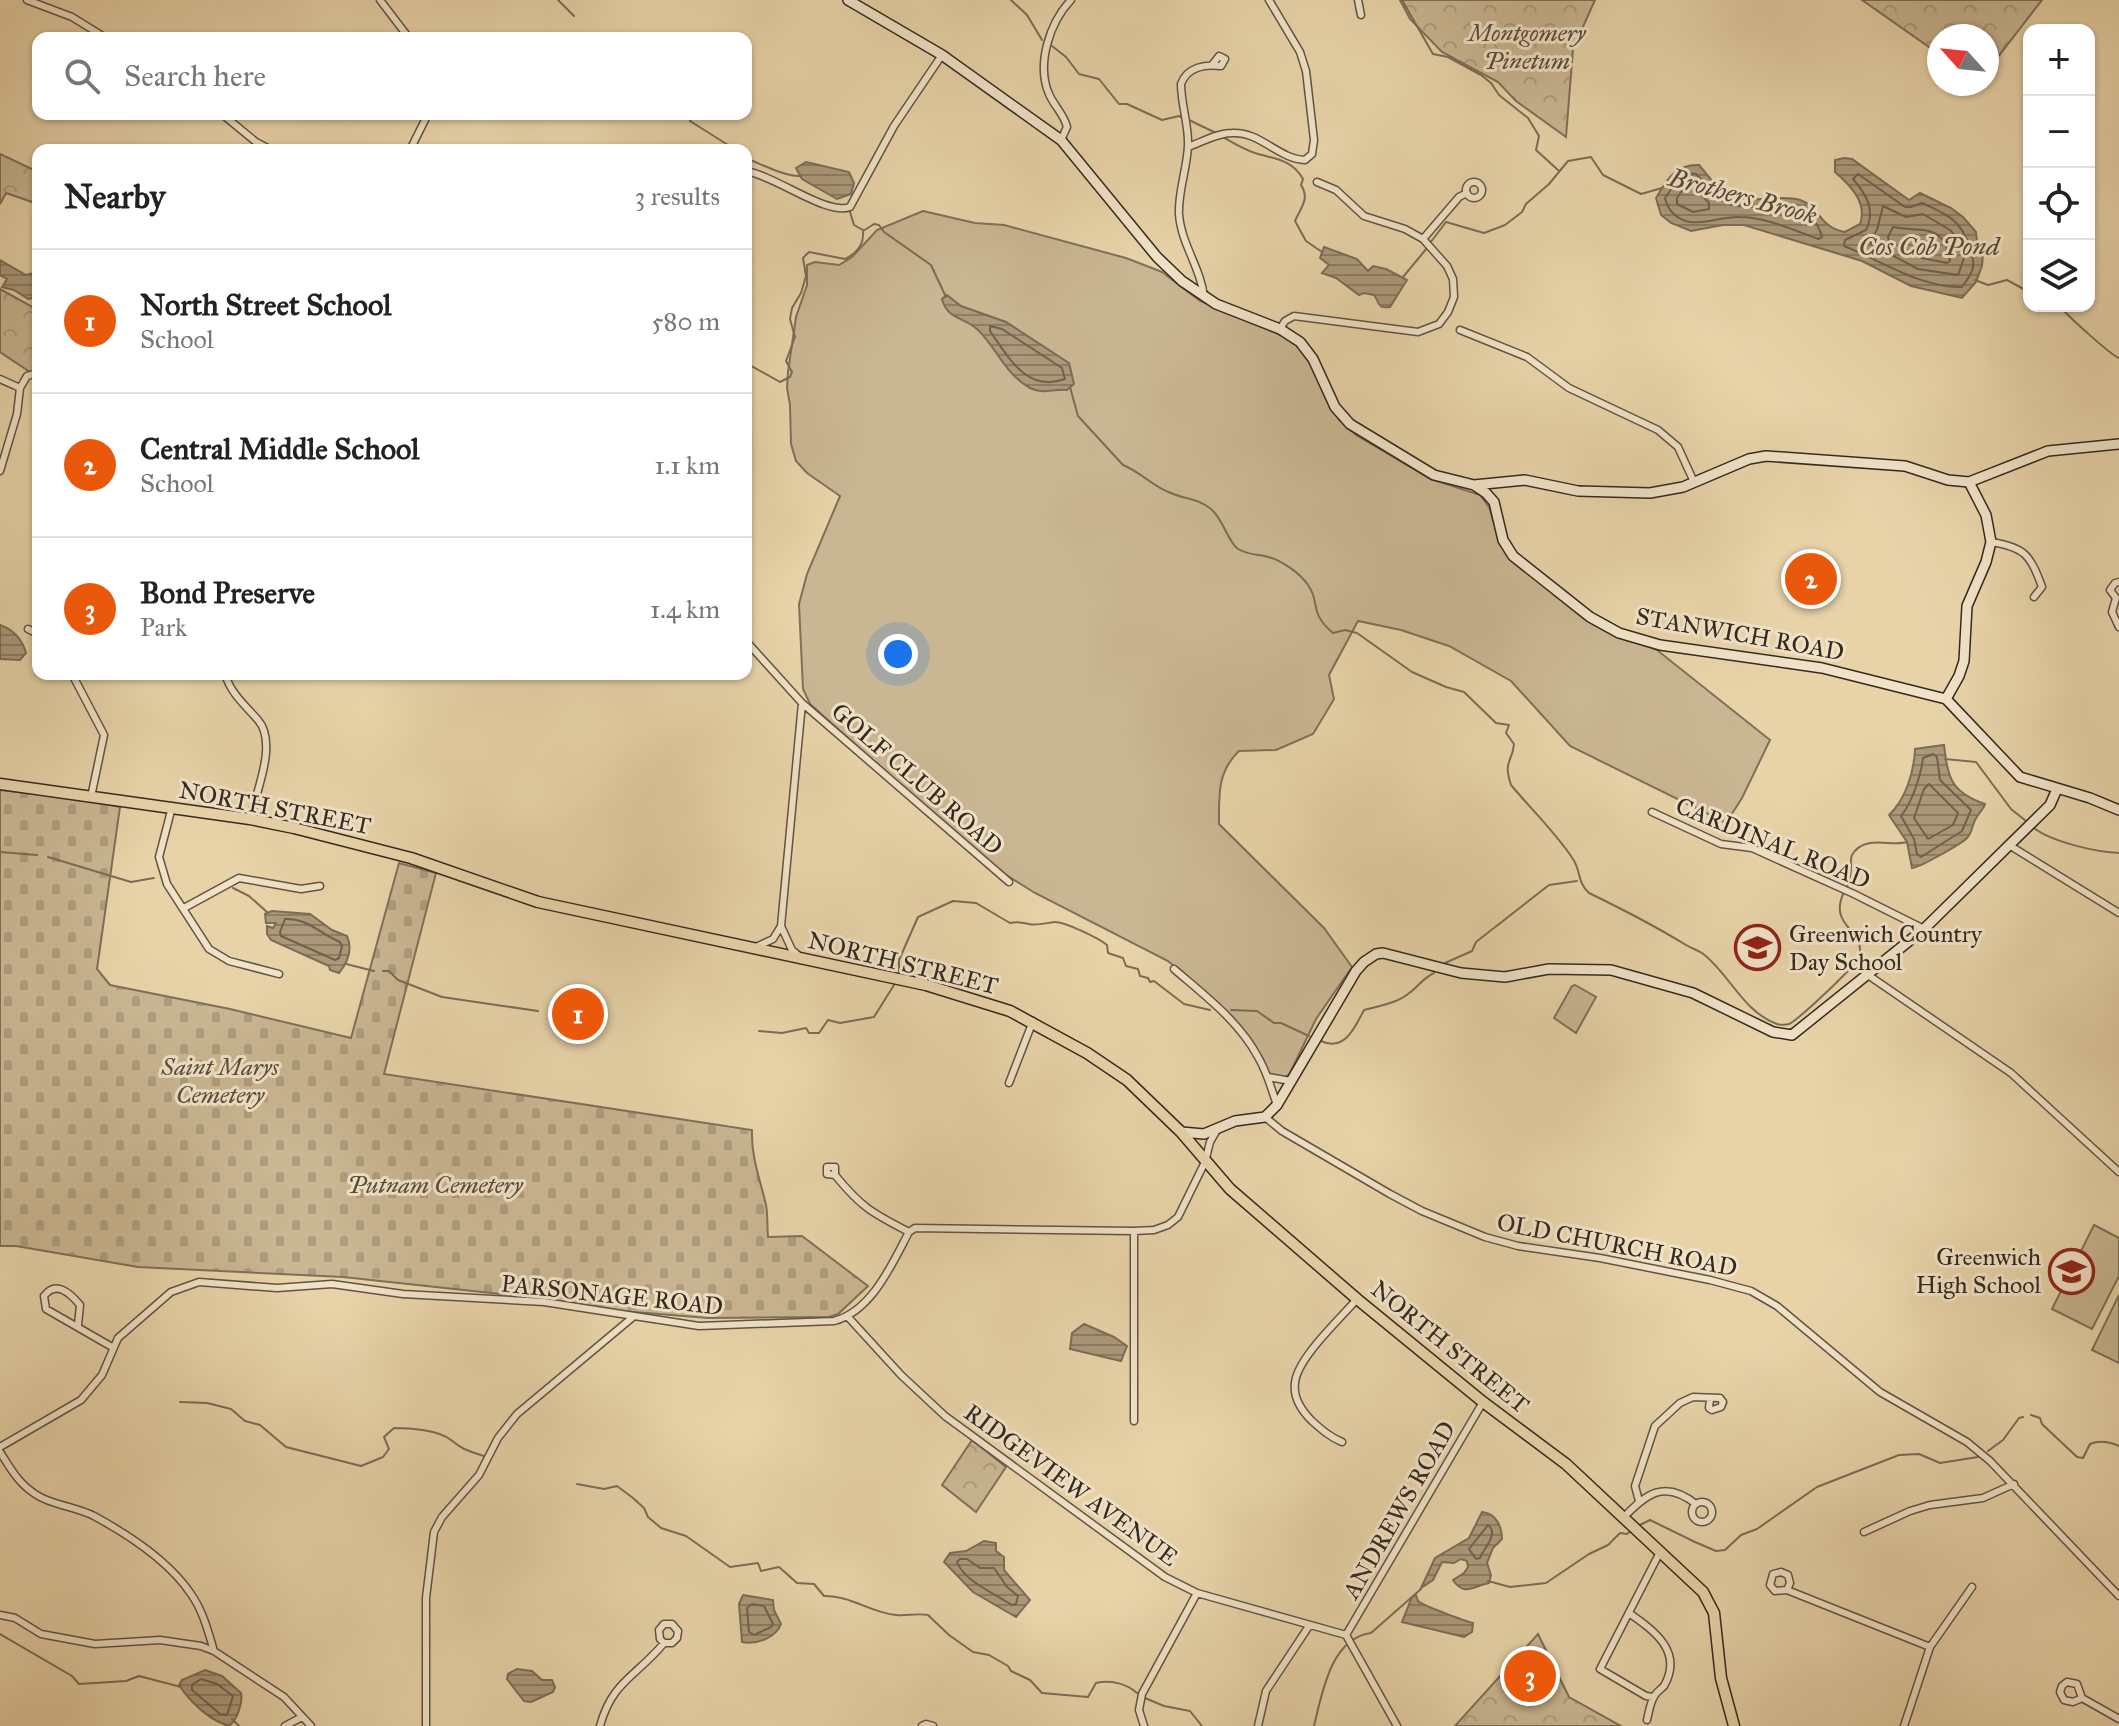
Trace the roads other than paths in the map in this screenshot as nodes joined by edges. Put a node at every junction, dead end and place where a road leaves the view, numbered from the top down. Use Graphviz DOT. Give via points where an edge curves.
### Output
graph roads {
  1 [pos="27,0"];
  2 [pos="380,0"];
  3 [pos="848,0"];
  4 [pos="1071,0"];
  5 [pos="1269,0"];
  6 [pos="1358,0"];
  7 [pos="1361,15"];
  8 [pos="96,32"];
  9 [pos="404,32"];
  10 [pos="942,55"];
  11 [pos="1212,65"];
  12 [pos="229,120"];
  13 [pos="425,120"];
  14 [pos="1061,140"];
  15 [pos="260,144"];
  16 [pos="413,144"];
  17 [pos="1188,147"];
  18 [pos="752,173"];
  19 [pos="1317,182"];
  20 [pos="1467,193"];
  21 [pos="1423,239"];
  22 [pos="1204,297"];
  23 [pos="1280,329"];
  24 [pos="1460,330"];
  25 [pos="32,375"];
  26 [pos="0,379"];
  27 [pos="20,388"];
  28 [pos="2119,444"];
  29 [pos="0,471"];
  30 [pos="1504,482"];
  31 [pos="1694,482"];
  32 [pos="1969,482"];
  33 [pos="1474,485"];
  34 [pos="1494,502"];
  35 [pos="1991,542"];
  36 [pos="2119,582"];
  37 [pos="2034,597"];
  38 [pos="2118,597"];
  39 [pos="2119,627"];
  40 [pos="28,629"];
  41 [pos="32,631"];
  42 [pos="752,648"];
  43 [pos="75,680"];
  44 [pos="228,680"];
  45 [pos="1946,699"];
  46 [pos="802,703"];
  47 [pos="0,784"];
  48 [pos="2057,789"];
  49 [pos="91,797"];
  50 [pos="172,807"];
  51 [pos="2119,810"];
  52 [pos="1652,812"];
  53 [pos="250,819"];
  54 [pos="2009,845"];
  55 [pos="1009,882"];
  56 [pos="320,886"];
  57 [pos="184,908"];
  58 [pos="2119,913"];
  59 [pos="781,926"];
  60 [pos="1924,929"];
  61 [pos="754,948"];
  62 [pos="801,958"];
  63 [pos="1174,969"];
  64 [pos="279,974"];
  65 [pos="1866,974"];
  66 [pos="1033,1021"];
  67 [pos="1268,1077"];
  68 [pos="1291,1081"];
  69 [pos="1009,1083"];
  70 [pos="1277,1105"];
  71 [pos="1265,1117"];
  72 [pos="1217,1130"];
  73 [pos="1181,1132"];
  74 [pos="1205,1162"];
  75 [pos="2119,1172"];
  76 [pos="835,1175"];
  77 [pos="1134,1231"];
  78 [pos="909,1232"];
  79 [pos="1357,1299"];
  80 [pos="633,1317"];
  81 [pos="848,1317"];
  82 [pos="78,1325"];
  83 [pos="112,1347"];
  84 [pos="1710,1399"];
  85 [pos="1483,1402"];
  86 [pos="1134,1421"];
  87 [pos="1342,1442"];
  88 [pos="0,1449"];
  89 [pos="2014,1484"];
  90 [pos="1639,1501"];
  91 [pos="1696,1504"];
  92 [pos="1623,1518"];
  93 [pos="1864,1532"];
  94 [pos="1659,1554"];
  95 [pos="1972,1587"];
  96 [pos="1787,1590"];
  97 [pos="1197,1593"];
  98 [pos="2119,1596"];
  99 [pos="1629,1613"];
  100 [pos="0,1615"];
  101 [pos="1309,1626"];
  102 [pos="1349,1640"];
  103 [pos="664,1643"];
  104 [pos="1930,1647"];
  105 [pos="214,1651"];
  106 [pos="1653,1697"];
  107 [pos="2082,1698"];
  108 [pos="302,1717"];
  109 [pos="2119,1719"];
  110 [pos="1647,1720"];
  111 [pos="285,1726"];
  112 [pos="311,1726"];
  113 [pos="426,1726"];
  114 [pos="600,1726"];
  115 [pos="922,1726"];
  116 [pos="933,1726"];
  117 [pos="1144,1726"];
  118 [pos="1258,1726"];
  119 [pos="1397,1726"];
  120 [pos="1734,1726"];
  121 [pos="1904,1726"];
  1 -- 8 [label="street"];
  2 -- 9 [label="street"];
  3 -- 10 [label="street"];
  4 -- 14 [label="street" via="1052,28 1045,63 1049,95 1067,127"];
  5 -- 17 [label="street" via="1303,60 1312,154 1295,159 1252,136 1232,133"];
  6 -- 7 [label="street"];
  10 -- 14 [label="street"];
  10 -- 18 [label="street" via="894,126 850,207 828,208"];
  11 -- 17 [label="street" via="1184,76"];
  12 -- 15 [label="street"];
  13 -- 16 [label="street"];
  14 -- 22 [label="street" via="1160,260"];
  17 -- 22 [label="street" via="1179,214"];
  19 -- 21 [label="street" via="1336,190 1364,216"];
  20 -- 21 [label="street"];
  21 -- 23 [label="street" via="1453,279 1454,297 1439,324 1407,332 1294,316"];
  22 -- 23 [label="street"];
  23 -- 33 [label="street" via="1308,352 1335,407 1353,427 1434,475"];
  24 -- 31 [label="street" via="1527,357 1569,388 1658,430 1678,447"];
  25 -- 27 [label="street"];
  26 -- 27 [label="street"];
  27 -- 29 [label="street"];
  28 -- 32 [label="street" via="2048,451"];
  30 -- 31 [label="street" via="1525,480 1628,494"];
  30 -- 33 [label="street"];
  30 -- 34 [label="street"];
  31 -- 32 [label="street" via="1766,456 1905,466"];
  32 -- 35 [label="street" via="1986,515"];
  33 -- 34 [label="street"];
  34 -- 45 [label="street, STANWICH ROAD" via="1503,540 1513,556 1614,630 1660,645 1827,668"];
  35 -- 37 [label="street" via="2018,548 2031,559 2042,587"];
  35 -- 45 [label="street" via="1967,606 1964,661"];
  36 -- 38 [label="street" via="2110,590"];
  38 -- 39 [label="street" via="2112,612"];
  40 -- 41 [label="street"];
  42 -- 46 [label="street, GOLF CLUB ROAD"];
  43 -- 49 [label="street" via="104,735"];
  44 -- 53 [label="street" via="267,734"];
  45 -- 48 [label="street" via="2020,777"];
  46 -- 55 [label="street, GOLF CLUB ROAD"];
  46 -- 59 [label="street"];
  47 -- 49 [label="main road, NORTH STREET"];
  48 -- 51 [label="street"];
  48 -- 54 [label="street" via="2052,803"];
  49 -- 50 [label="main road, NORTH STREET"];
  50 -- 53 [label="main road, NORTH STREET"];
  50 -- 57 [label="street" via="159,857 167,884"];
  52 -- 60 [label="street, CARDINAL ROAD" via="1721,844 1752,848"];
  53 -- 61 [label="main road, NORTH STREET" via="411,858 538,902"];
  54 -- 58 [label="street"];
  54 -- 60 [label="street"];
  56 -- 57 [label="street" via="301,889 239,878"];
  57 -- 64 [label="street" via="209,949 229,961"];
  59 -- 61 [label="street" via="773,939"];
  59 -- 62 [label="street"];
  60 -- 65 [label="street"];
  61 -- 62 [label="main road, NORTH STREET"];
  62 -- 66 [label="main road, NORTH STREET" via="965,996"];
  63 -- 67 [label="street" via="1241,1032"];
  65 -- 68 [label="street" via="1799,1032 1783,1035 1693,993 1611,970 1549,969 1505,977 1376,954 1356,971"];
  65 -- 75 [label="street" via="2011,1073"];
  66 -- 69 [label="street"];
  66 -- 73 [label="main road, NORTH STREET" via="1127,1080"];
  67 -- 68 [label="street"];
  67 -- 70 [label="street"];
  68 -- 70 [label="street"];
  70 -- 71 [label="street"];
  71 -- 72 [label="street"];
  71 -- 89 [label="street, OLD CHURCH ROAD" via="1390,1194 1485,1237 1751,1291 1777,1306 1880,1392 1967,1442"];
  72 -- 73 [label="street"];
  72 -- 74 [label="street"];
  73 -- 74 [label="main road, NORTH STREET"];
  74 -- 77 [label="street" via="1178,1217 1154,1230"];
  74 -- 79 [label="main road, NORTH STREET"];
  76 -- 78 [label="street" via="870,1212"];
  77 -- 78 [label="street" via="924,1226"];
  77 -- 86 [label="street"];
  78 -- 81 [label="street" via="886,1275"];
  79 -- 85 [label="main road, NORTH STREET"];
  79 -- 87 [label="street" via="1301,1364 1295,1382 1305,1414"];
  80 -- 81 [label="street, PARSONAGE ROAD" via="727,1326"];
  80 -- 83 [label="street, PARSONAGE ROAD" via="544,1302 332,1284 277,1288 199,1282 171,1292"];
  80 -- 113 [label="street" via="517,1414 479,1475 434,1532 426,1598"];
  81 -- 97 [label="street, RIDGEVIEW AVENUE" via="945,1416 1154,1570"];
  82 -- 82 [label="street" via="46,1309 47,1291 63,1289 73,1296 80,1305"];
  82 -- 83 [label="street"];
  83 -- 88 [label="street, PARSONAGE ROAD" via="102,1375 81,1400"];
  84 -- 90 [label="street" via="1693,1397 1680,1403 1655,1426 1635,1486"];
  85 -- 92 [label="main road, NORTH STREET" via="1566,1464"];
  85 -- 102 [label="street, ANDREWS ROAD"];
  88 -- 105 [label="street" via="32,1493 93,1515 176,1575 204,1617"];
  89 -- 93 [label="street" via="1983,1498 1910,1511"];
  89 -- 98 [label="street, OLD CHURCH ROAD"];
  90 -- 91 [label="street" via="1669,1491"];
  90 -- 92 [label="street"];
  92 -- 94 [label="main road, NORTH STREET"];
  94 -- 99 [label="street"];
  94 -- 120 [label="main road, NORTH STREET" via="1703,1592 1714,1613 1721,1678"];
  95 -- 104 [label="street"];
  96 -- 104 [label="street"];
  97 -- 101 [label="street, RIDGEVIEW AVENUE"];
  97 -- 117 [label="street" via="1142,1694"];
  99 -- 106 [label="street" via="1666,1643 1669,1673"];
  99 -- 106 [label="street" via="1600,1669"];
  100 -- 105 [label="street" via="41,1634 95,1644 160,1640"];
  101 -- 102 [label="street, RIDGEVIEW AVENUE"];
  101 -- 118 [label="street" via="1266,1691"];
  102 -- 119 [label="street"];
  103 -- 114 [label="street" via="611,1696"];
  104 -- 121 [label="street"];
  105 -- 108 [label="street" via="284,1697"];
  106 -- 110 [label="street"];
  107 -- 109 [label="street"];
  108 -- 111 [label="street"];
  108 -- 112 [label="street"];
  115 -- 116 [label="street"];
}
